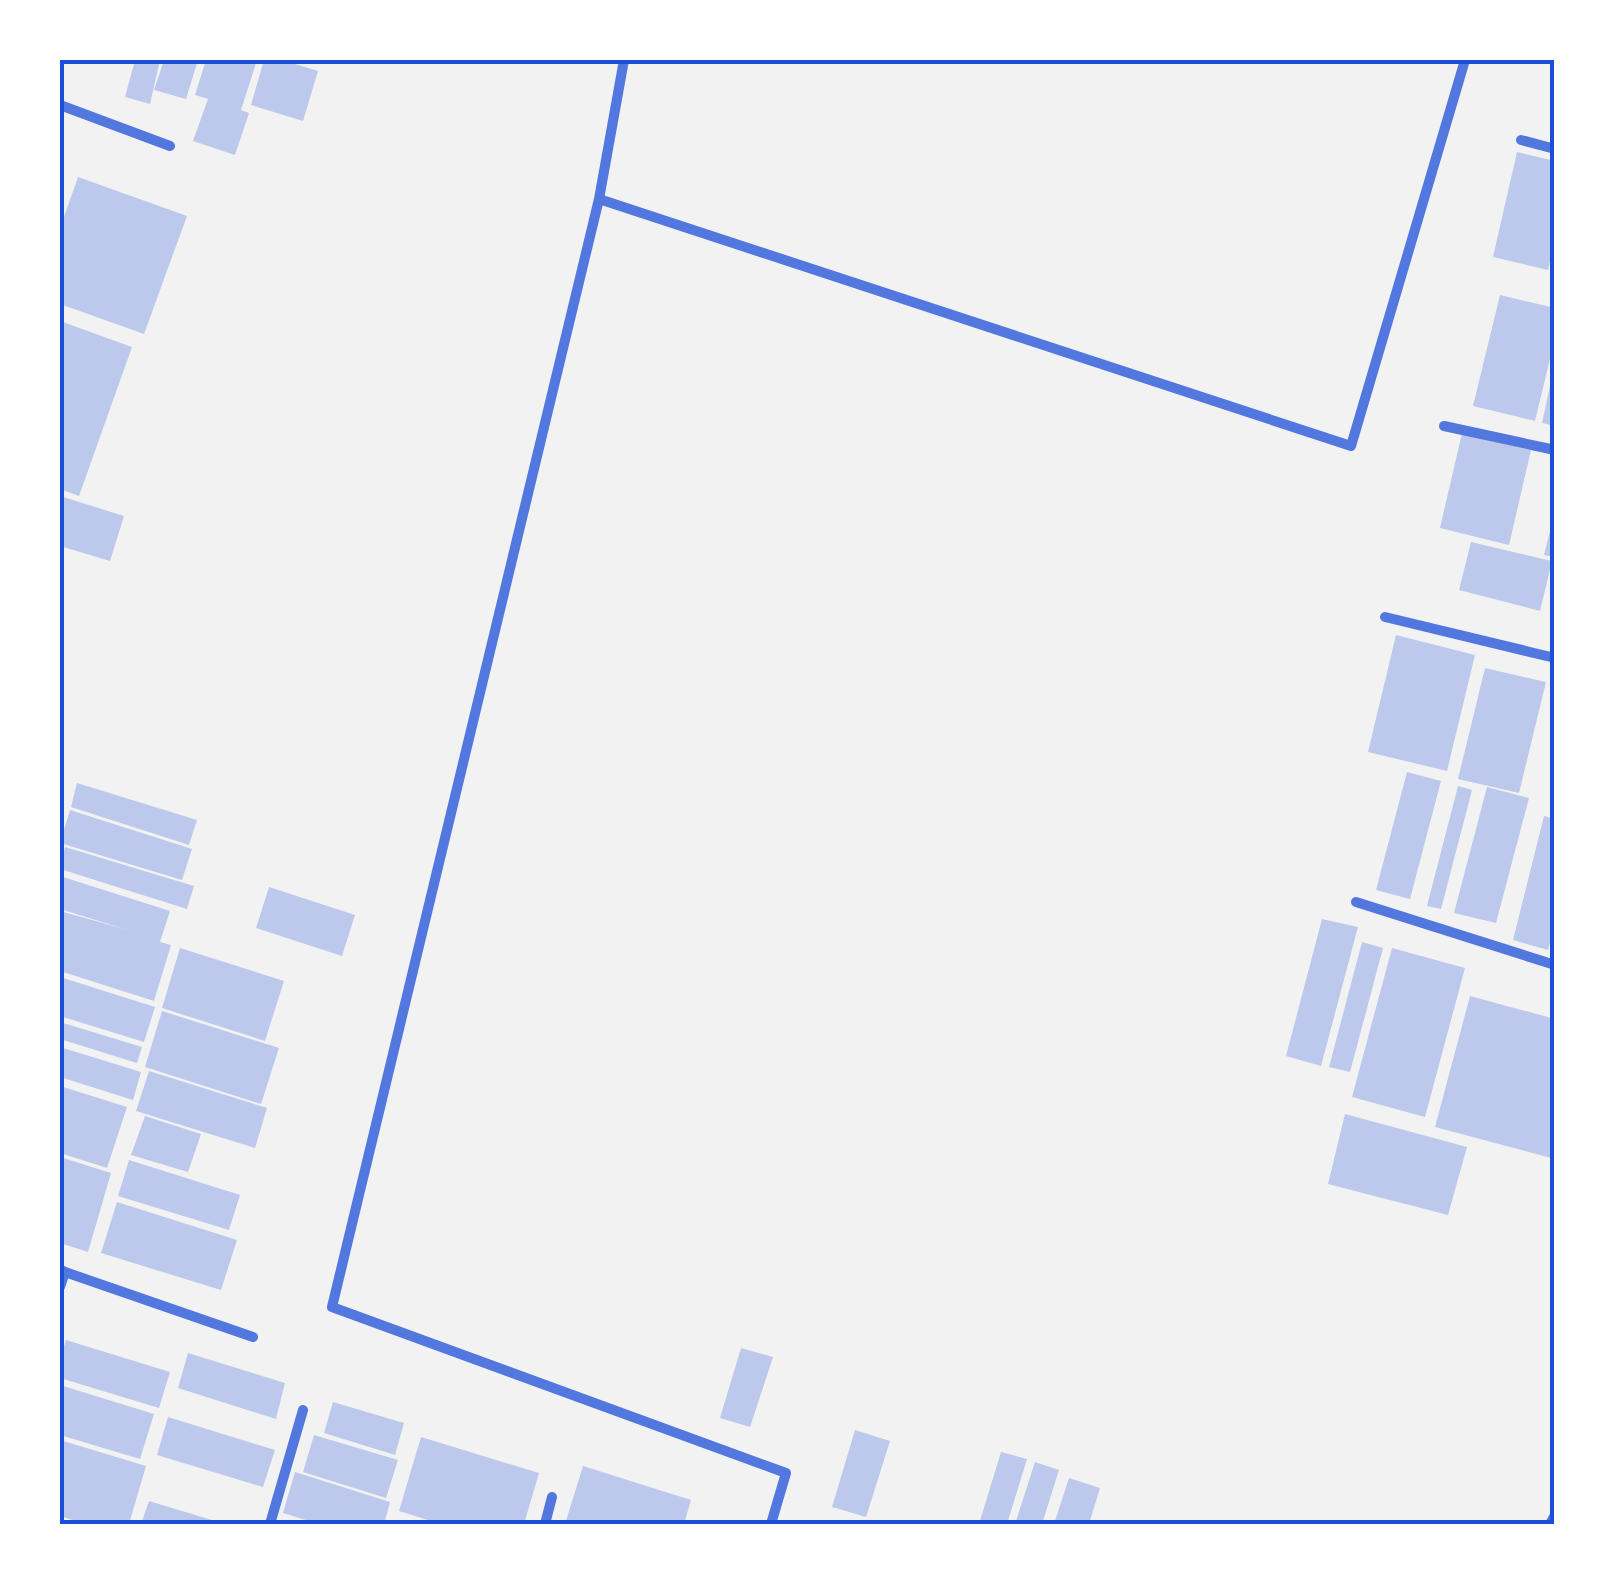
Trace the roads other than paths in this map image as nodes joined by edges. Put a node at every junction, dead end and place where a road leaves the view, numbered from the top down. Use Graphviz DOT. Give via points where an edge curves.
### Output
graph roads {
  1 [pos="624,60"];
  2 [pos="1465,60"];
  3 [pos="60,105"];
  4 [pos="1521,140"];
  5 [pos="170,146"];
  6 [pos="1555,149"];
  7 [pos="599,199"];
  8 [pos="1444,426"];
  9 [pos="1555,450"];
  10 [pos="1386,617"];
  11 [pos="1555,658"];
  12 [pos="1356,902"];
  13 [pos="1555,965"];
  14 [pos="62,1271"];
  15 [pos="60,1287"];
  16 [pos="253,1337"];
  17 [pos="303,1410"];
  18 [pos="552,1497"];
  19 [pos="1555,1515"];
  20 [pos="270,1524"];
  21 [pos="545,1524"];
  22 [pos="772,1524"];
  23 [pos="1550,1524"];
  1 -- 7 [label="street"];
  2 -- 7 [label="street" via="1351,446"];
  3 -- 5 [label="street"];
  4 -- 6 [label="street"];
  7 -- 22 [label="street" via="332,1308 786,1472"];
  8 -- 9 [label="street"];
  10 -- 11 [label="street"];
  12 -- 13 [label="street"];
  14 -- 15 [label="street"];
  14 -- 16 [label="street"];
  17 -- 20 [label="street"];
  18 -- 21 [label="street"];
  19 -- 23 [label="street"];
}
